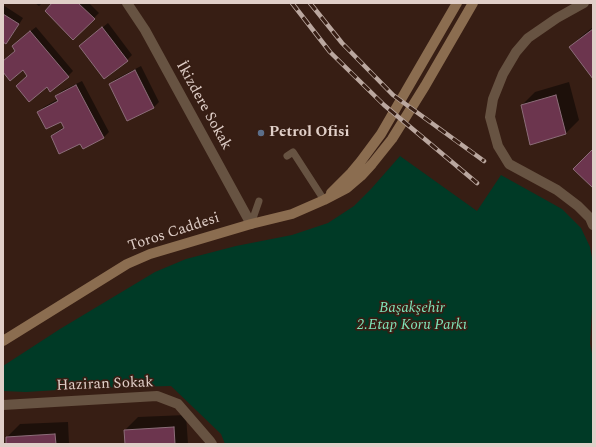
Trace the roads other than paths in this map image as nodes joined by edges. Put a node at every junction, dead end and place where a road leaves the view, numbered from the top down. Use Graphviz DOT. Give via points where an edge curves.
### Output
graph roads {
  1 [pos="127,3"];
  2 [pos="457,3"];
  3 [pos="472,3"];
  4 [pos="584,3"];
  5 [pos="286,156"];
  6 [pos="324,200"];
  7 [pos="259,202"];
  8 [pos="251,224"];
  9 [pos="593,224"];
  10 [pos="3,341"];
  11 [pos="3,405"];
  12 [pos="212,444"];
  1 -- 8 [label="street, İkizdere Sokak" via="145,30"];
  2 -- 6 [label="main road, Toros Caddesi" via="381,134 361,162"];
  3 -- 6 [label="main road, Toros Caddesi" via="392,139 361,176 347,188"];
  4 -- 9 [label="street" via="528,38 516,52 503,74 493,99 490,117 498,146 509,164 557,190 578,206"];
  5 -- 6 [label="lane" via="293,152"];
  6 -- 8 [label="main road, Toros Caddesi" via="292,214"];
  7 -- 8 [label="lane"];
  8 -- 10 [label="main road, Toros Caddesi" via="150,254 127,264"];
  11 -- 12 [label="street, Haziran Sokak" via="157,396 178,404"];
}
